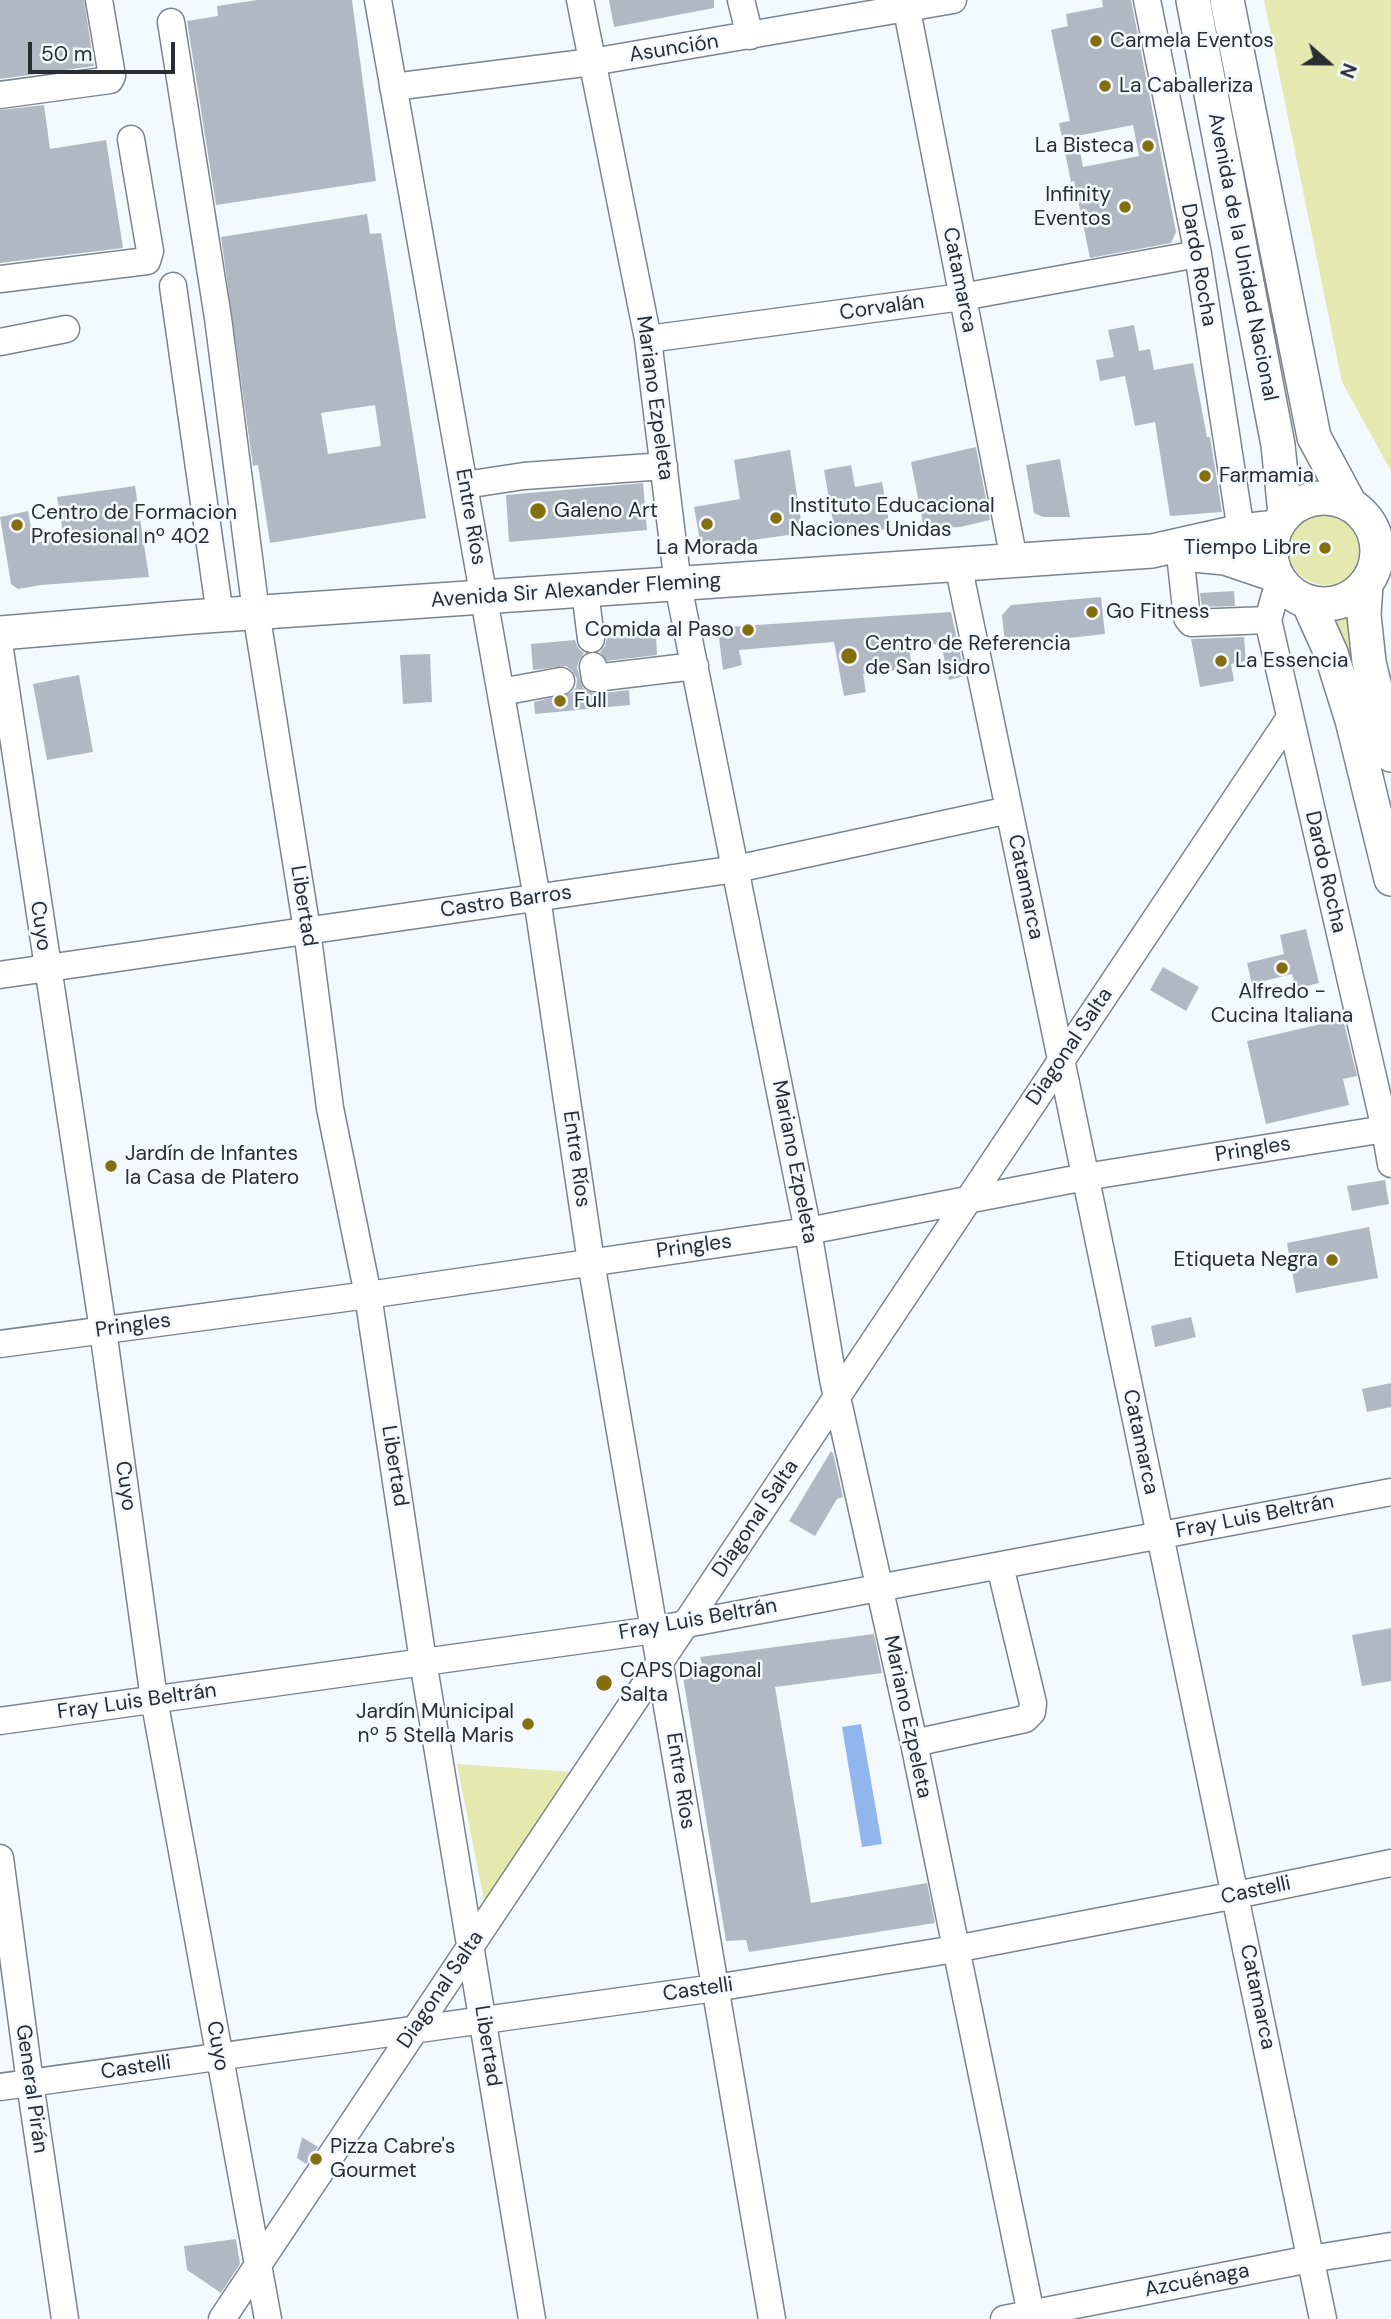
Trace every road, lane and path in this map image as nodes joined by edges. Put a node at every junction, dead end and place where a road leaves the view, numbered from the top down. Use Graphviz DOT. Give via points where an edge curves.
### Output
graph roads {
  1 [pos="99,0"];
  2 [pos="378,0"];
  3 [pos="580,0"];
  4 [pos="741,0"];
  5 [pos="953,0"];
  6 [pos="1147,0"];
  7 [pos="1193,0"];
  8 [pos="1227,0"];
  9 [pos="906,5"];
  10 [pos="171,22"];
  11 [pos="750,36"];
  12 [pos="592,62"];
  13 [pos="393,87"];
  14 [pos="0,95"];
  15 [pos="131,139"];
  16 [pos="1198,254"];
  17 [pos="0,279"];
  18 [pos="173,286"];
  19 [pos="962,297"];
  20 [pos="66,329"];
  21 [pos="648,339"];
  22 [pos="0,342"];
  23 [pos="664,466"];
  24 [pos="465,485"];
  25 [pos="1355,508"];
  26 [pos="1281,521"];
  27 [pos="1391,527"];
  28 [pos="1241,531"];
  29 [pos="1166,553"];
  30 [pos="1014,560"];
  31 [pos="958,564"];
  32 [pos="1377,574"];
  33 [pos="1277,578"];
  34 [pos="678,585"];
  35 [pos="585,591"];
  36 [pos="485,598"];
  37 [pos="1308,602"];
  38 [pos="256,612"];
  39 [pos="220,615"];
  40 [pos="1268,620"];
  41 [pos="0,633"];
  42 [pos="591,639"];
  43 [pos="0,650"];
  44 [pos="695,666"];
  45 [pos="501,692"];
  46 [pos="1289,719"];
  47 [pos="1391,754"];
  48 [pos="1009,810"];
  49 [pos="736,869"];
  50 [pos="1391,879"];
  51 [pos="537,898"];
  52 [pos="307,930"];
  53 [pos="47,969"];
  54 [pos="0,975"];
  55 [pos="1061,1061"];
  56 [pos="1385,1129"];
  57 [pos="1391,1164"];
  58 [pos="1085,1177"];
  59 [pos="970,1198"];
  60 [pos="808,1231"];
  61 [pos="591,1262"];
  62 [pos="368,1296"];
  63 [pos="103,1330"];
  64 [pos="0,1344"];
  65 [pos="836,1398"];
  66 [pos="1391,1492"];
  67 [pos="1159,1535"];
  68 [pos="1000,1566"];
  69 [pos="878,1588"];
  70 [pos="685,1624"];
  71 [pos="654,1630"];
  72 [pos="423,1661"];
  73 [pos="660,1662"];
  74 [pos="154,1699"];
  75 [pos="0,1721"];
  76 [pos="915,1743"];
  77 [pos="0,1858"];
  78 [pos="1391,1863"];
  79 [pos="1236,1895"];
  80 [pos="472,1944"];
  81 [pos="955,1949"];
  82 [pos="715,1988"];
  83 [pos="482,2020"];
  84 [pos="415,2030"];
  85 [pos="219,2057"];
  86 [pos="30,2083"];
  87 [pos="0,2087"];
  88 [pos="1391,2246"];
  89 [pos="1310,2259"];
  90 [pos="257,2266"];
  91 [pos="1032,2317"];
  92 [pos="65,2319"];
  93 [pos="222,2319"];
  94 [pos="268,2319"];
  95 [pos="532,2319"];
  96 [pos="772,2319"];
  97 [pos="1004,2319"];
  98 [pos="1323,2319"];
  1 -- 14 [label="street" via="110,80"];
  2 -- 13 [label="street, Entre Ríos"];
  3 -- 12 [label="street, Mariano Ezpeleta"];
  4 -- 11 [label="street"];
  5 -- 9 [label="street, Asunción"];
  6 -- 16 [label="street, Dardo Rocha"];
  7 -- 26 [label="main road, Avenida de la Unidad Nacional" via="1278,445"];
  8 -- 25 [label="main road, Avenida de la Unidad Nacional" via="1314,437"];
  9 -- 11 [label="street, Asunción"];
  9 -- 19 [label="street, Catamarca"];
  10 -- 38 [label="street, Libertad" via="218,318"];
  11 -- 12 [label="street, Asunción"];
  12 -- 13 [label="street, Asunción"];
  12 -- 21 [label="street, Mariano Ezpeleta"];
  13 -- 24 [label="street, Entre Ríos"];
  15 -- 17 [label="street" via="150,251 147,261"];
  16 -- 19 [label="street, Corvalán"];
  16 -- 28 [label="street, Dardo Rocha"];
  18 -- 39 [label="street"];
  19 -- 21 [label="street, Corvalán"];
  19 -- 30 [label="street, Catamarca"];
  20 -- 22 [label="street"];
  21 -- 23 [label="street, Mariano Ezpeleta"];
  23 -- 24 [label="street"];
  23 -- 34 [label="street, Mariano Ezpeleta"];
  24 -- 36 [label="street, Entre Ríos"];
  25 -- 26 [label="main road" via="1332,498 1313,498 1296,505"];
  25 -- 27 [label="main road"];
  25 -- 32 [label="main road" via="1376,539"];
  26 -- 28 [label="main road, Avenida Sir Alexander Fleming"];
  26 -- 33 [label="main road" via="1270,545 1270,564"];
  28 -- 29 [label="main road, Avenida Sir Alexander Fleming"];
  29 -- 30 [label="main road, Avenida Sir Alexander Fleming"];
  29 -- 33 [label="main road, Avenida Sir Alexander Fleming" via="1225,558"];
  29 -- 40 [label="street" via="1191,623"];
  30 -- 31 [label="main road, Avenida Sir Alexander Fleming"];
  31 -- 34 [label="main road, Avenida Sir Alexander Fleming"];
  31 -- 48 [label="street, Catamarca"];
  32 -- 37 [label="main road" via="1343,601"];
  32 -- 47 [label="main road" via="1364,615 1369,662"];
  33 -- 37 [label="main road"];
  33 -- 40 [label="street, Dardo Rocha"];
  34 -- 35 [label="main road, Avenida Sir Alexander Fleming"];
  34 -- 44 [label="street, Mariano Ezpeleta"];
  35 -- 36 [label="main road, Avenida Sir Alexander Fleming"];
  35 -- 42 [label="street"];
  36 -- 38 [label="main road, Avenida Sir Alexander Fleming"];
  36 -- 45 [label="street, Entre Ríos"];
  37 -- 50 [label="main road" via="1331,653 1352,720"];
  38 -- 39 [label="main road, Avenida Sir Alexander Fleming"];
  38 -- 52 [label="street, Libertad"];
  39 -- 41 [label="main road, Avenida Sir Alexander Fleming"];
  40 -- 46 [label="street, Dardo Rocha"];
  43 -- 53 [label="street, Cuyo"];
  44 -- 45 [label="street" via="583,676"];
  44 -- 49 [label="street, Mariano Ezpeleta"];
  45 -- 51 [label="street, Entre Ríos"];
  46 -- 55 [label="street, Diagonal Salta"];
  46 -- 56 [label="street, Dardo Rocha"];
  48 -- 49 [label="street, Castro Barros"];
  48 -- 55 [label="street, Catamarca"];
  49 -- 51 [label="street, Castro Barros"];
  49 -- 60 [label="street, Mariano Ezpeleta"];
  51 -- 52 [label="street, Castro Barros"];
  51 -- 61 [label="street, Entre Ríos"];
  52 -- 53 [label="street, Castro Barros"];
  52 -- 62 [label="street, Libertad" via="330,1108"];
  53 -- 54 [label="street, Castro Barros"];
  53 -- 63 [label="street, Cuyo"];
  55 -- 58 [label="street, Catamarca"];
  55 -- 59 [label="street, Diagonal Salta"];
  56 -- 57 [label="street, Dardo Rocha"];
  56 -- 58 [label="street, Pringles"];
  58 -- 59 [label="street, Pringles"];
  58 -- 67 [label="street, Catamarca"];
  59 -- 60 [label="street, Pringles"];
  59 -- 65 [label="street, Diagonal Salta"];
  60 -- 61 [label="street, Pringles"];
  60 -- 65 [label="street, Mariano Ezpeleta"];
  61 -- 62 [label="street, Pringles"];
  61 -- 71 [label="street, Entre Ríos"];
  62 -- 63 [label="street, Pringles"];
  62 -- 72 [label="street, Libertad"];
  63 -- 64 [label="street, Pringles"];
  63 -- 74 [label="street, Cuyo"];
  65 -- 69 [label="street, Mariano Ezpeleta"];
  65 -- 70 [label="street, Diagonal Salta"];
  66 -- 67 [label="street, Fray Luis Beltrán"];
  67 -- 68 [label="street, Fray Luis Beltrán"];
  67 -- 79 [label="street, Catamarca"];
  68 -- 69 [label="street, Fray Luis Beltrán"];
  68 -- 76 [label="street" via="1032,1712 1025,1718"];
  69 -- 70 [label="street, Fray Luis Beltrán"];
  69 -- 76 [label="street, Mariano Ezpeleta"];
  70 -- 71 [label="street, Fray Luis Beltrán"];
  70 -- 73 [label="street, Diagonal Salta"];
  71 -- 72 [label="street, Fray Luis Beltrán"];
  71 -- 73 [label="street, Entre Ríos"];
  72 -- 74 [label="street, Fray Luis Beltrán"];
  72 -- 80 [label="street, Libertad"];
  73 -- 80 [label="street, Diagonal Salta"];
  73 -- 82 [label="street, Entre Ríos"];
  74 -- 75 [label="street, Fray Luis Beltrán"];
  74 -- 85 [label="street, Cuyo"];
  76 -- 81 [label="street, Mariano Ezpeleta"];
  77 -- 86 [label="street, General Pirán"];
  78 -- 79 [label="street, Castelli"];
  79 -- 81 [label="street, Castelli"];
  79 -- 89 [label="street, Catamarca"];
  80 -- 83 [label="street, Libertad"];
  80 -- 84 [label="street, Diagonal Salta"];
  81 -- 82 [label="street, Castelli"];
  81 -- 91 [label="street, Mariano Ezpeleta"];
  82 -- 83 [label="street, Castelli"];
  82 -- 96 [label="street, Entre Ríos"];
  83 -- 84 [label="street, Castelli"];
  83 -- 95 [label="street, Libertad"];
  84 -- 85 [label="street, Castelli"];
  84 -- 90 [label="street, Diagonal Salta"];
  85 -- 86 [label="street, Castelli"];
  85 -- 90 [label="street, Cuyo"];
  86 -- 87 [label="street, Castelli"];
  86 -- 92 [label="street, General Pirán"];
  88 -- 89 [label="street, Azcuénaga"];
  89 -- 91 [label="street, Azcuénaga"];
  89 -- 98 [label="street, Catamarca"];
  90 -- 93 [label="street, Diagonal Salta"];
  90 -- 94 [label="street, Cuyo"];
  91 -- 97 [label="street, Azcuénaga"];
}
